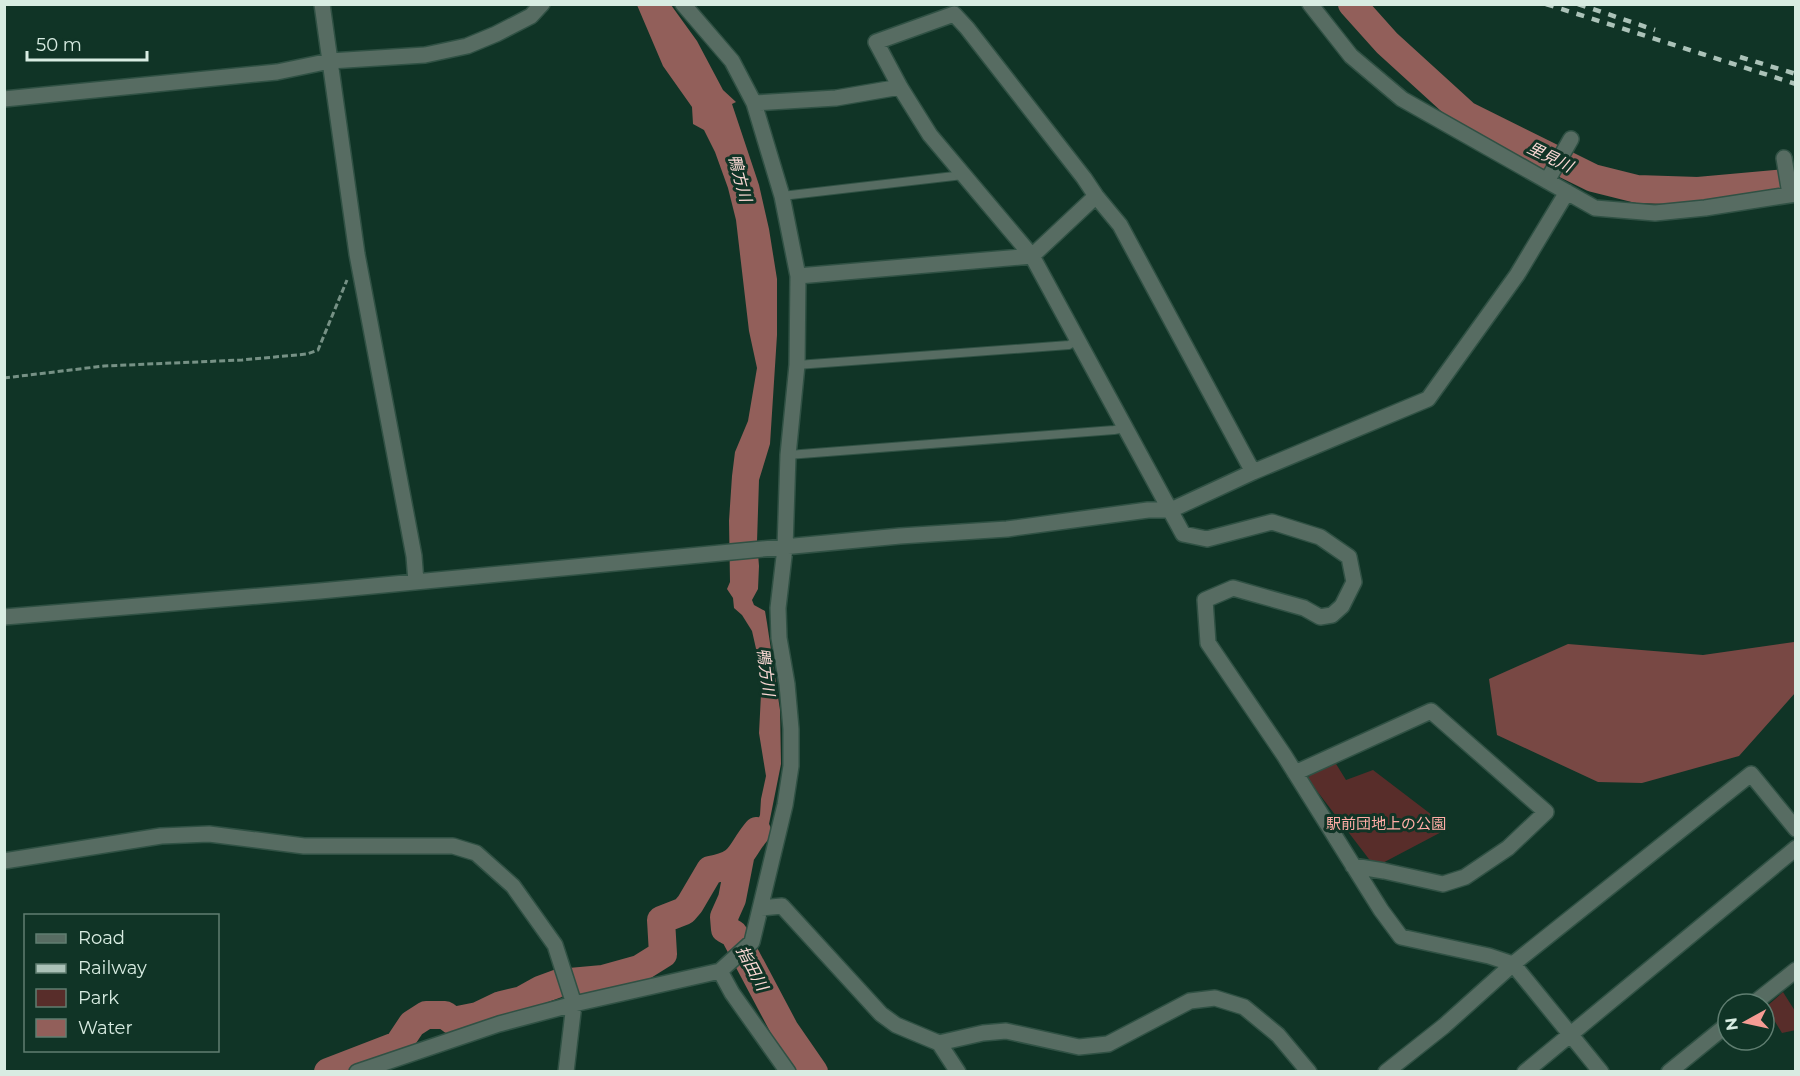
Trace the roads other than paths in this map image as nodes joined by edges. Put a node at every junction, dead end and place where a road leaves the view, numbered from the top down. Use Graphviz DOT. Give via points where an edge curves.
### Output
graph roads {
  1 [pos="322,4"];
  2 [pos="542,4"];
  3 [pos="683,4"];
  4 [pos="1310,4"];
  5 [pos="330,61"];
  6 [pos="900,87"];
  7 [pos="4,99"];
  8 [pos="754,103"];
  9 [pos="1571,139"];
  10 [pos="1784,158"];
  11 [pos="964,175"];
  12 [pos="1547,181"];
  13 [pos="1567,192"];
  14 [pos="1793,194"];
  15 [pos="782,196"];
  16 [pos="1096,196"];
  17 [pos="1032,256"];
  18 [pos="798,276"];
  19 [pos="1078,339"];
  20 [pos="797,365"];
  21 [pos="1126,428"];
  22 [pos="788,455"];
  23 [pos="1253,472"];
  24 [pos="1171,510"];
  25 [pos="785,548"];
  26 [pos="416,582"];
  27 [pos="4,617"];
  28 [pos="1295,773"];
  29 [pos="1790,810"];
  30 [pos="1796,829"];
  31 [pos="1796,848"];
  32 [pos="4,861"];
  33 [pos="1353,866"];
  34 [pos="761,908"];
  35 [pos="1513,964"];
  36 [pos="723,967"];
  37 [pos="1796,970"];
  38 [pos="1769,992"];
  39 [pos="572,998"];
  40 [pos="1571,1033"];
  41 [pos="1716,1034"];
  42 [pos="939,1043"];
  43 [pos="357,1071"];
  44 [pos="566,1071"];
  45 [pos="788,1071"];
  46 [pos="958,1071"];
  47 [pos="1309,1071"];
  48 [pos="1386,1071"];
  49 [pos="1525,1071"];
  50 [pos="1602,1071"];
  51 [pos="1669,1071"];
  1 -- 5 [label="street"];
  2 -- 5 [label="street" via="531,16 468,46 425,55"];
  3 -- 8 [label="street" via="732,61"];
  4 -- 12 [label="street" via="1351,56 1402,99"];
  5 -- 7 [label="street" via="277,72"];
  5 -- 26 [label="street" via="357,254"];
  6 -- 8 [label="street" via="836,98"];
  6 -- 11 [label="street" via="930,135"];
  6 -- 16 [label="street" via="876,42 954,14"];
  8 -- 15 [label="street"];
  9 -- 12 [label="street"];
  10 -- 14 [label="street"];
  11 -- 15 [label="lane"];
  11 -- 17 [label="street"];
  12 -- 13 [label="street"];
  13 -- 14 [label="street" via="1595,208 1655,213"];
  13 -- 23 [label="street" via="1517,275 1428,399"];
  15 -- 18 [label="street"];
  16 -- 17 [label="street"];
  16 -- 23 [label="street" via="1120,225"];
  17 -- 18 [label="street"];
  17 -- 19 [label="street"];
  18 -- 20 [label="street"];
  19 -- 20 [label="lane" via="1069,345"];
  19 -- 21 [label="street"];
  20 -- 22 [label="street"];
  21 -- 22 [label="lane"];
  21 -- 24 [label="street"];
  22 -- 25 [label="street"];
  23 -- 24 [label="street"];
  24 -- 25 [label="street"];
  24 -- 28 [label="street" via="1183,534 1207,539 1272,522 1320,537 1349,557 1354,582 1342,606 1332,615 1320,617 1304,608 1233,588 1205,600 1208,643"];
  25 -- 26 [label="street"];
  25 -- 34 [label="street" via="778,608 791,766"];
  26 -- 27 [label="street"];
  28 -- 33 [label="street"];
  28 -- 33 [label="street" via="1431,711 1546,812 1508,848 1466,877 1443,884"];
  29 -- 30 [label="street"];
  29 -- 35 [label="street" via="1751,774"];
  31 -- 40 [label="street"];
  32 -- 39 [label="street" via="161,836 209,834 304,846 453,846 476,853 513,886 555,945"];
  33 -- 35 [label="street" via="1401,937"];
  34 -- 36 [label="street" via="752,942"];
  34 -- 42 [label="street" via="782,906 881,1014"];
  35 -- 40 [label="street"];
  35 -- 48 [label="street"];
  36 -- 39 [label="street"];
  36 -- 45 [label="street" via="732,993"];
  37 -- 38 [label="street"];
  39 -- 43 [label="street"];
  39 -- 44 [label="street"];
  40 -- 49 [label="street"];
  40 -- 50 [label="street"];
  41 -- 51 [label="street"];
  42 -- 46 [label="street"];
  42 -- 47 [label="street" via="1006,1031 1079,1047 1108,1044 1190,1001 1215,998 1244,1007 1278,1035"];
}
